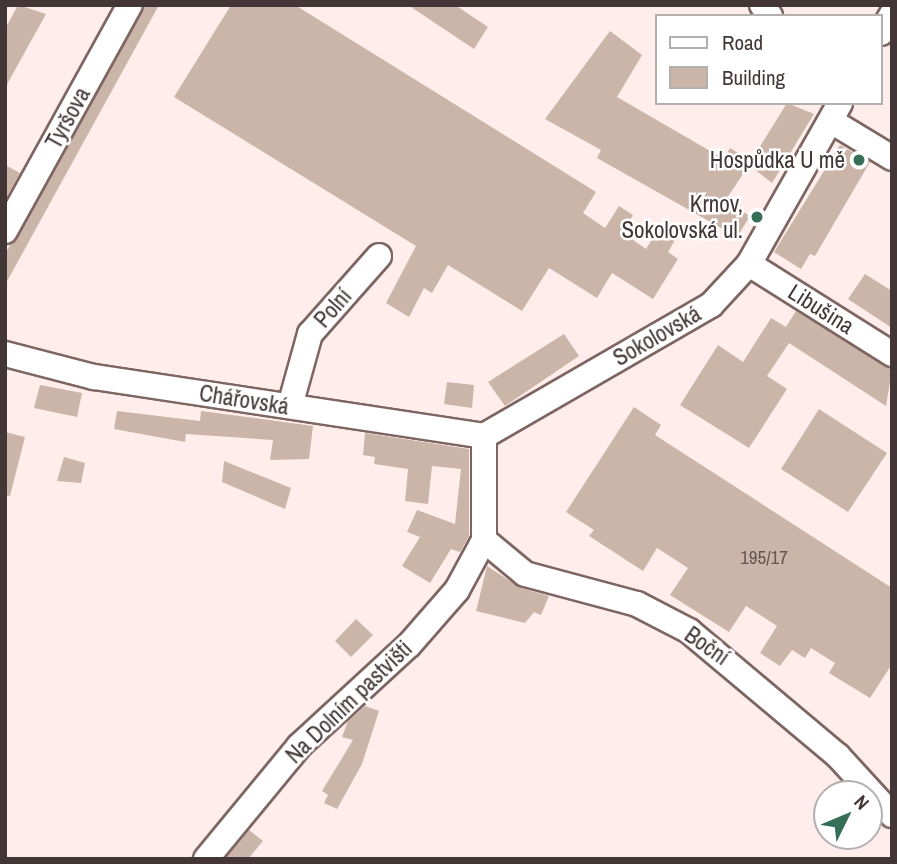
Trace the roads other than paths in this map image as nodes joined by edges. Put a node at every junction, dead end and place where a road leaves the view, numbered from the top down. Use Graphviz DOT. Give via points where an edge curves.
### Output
graph roads {
  1 [pos="130,5"];
  2 [pos="892,14"];
  3 [pos="883,30"];
  4 [pos="836,112"];
  5 [pos="892,158"];
  6 [pos="5,231"];
  7 [pos="379,256"];
  8 [pos="749,264"];
  9 [pos="5,354"];
  10 [pos="892,354"];
  11 [pos="290,406"];
  12 [pos="484,436"];
  13 [pos="484,540"];
  14 [pos="892,816"];
  15 [pos="206,859"];
  1 -- 6 [label="street, Tyršova"];
  2 -- 3 [label="street"];
  4 -- 5 [label="street"];
  4 -- 8 [label="street, Sokolovská"];
  7 -- 11 [label="street, Polní" via="310,334"];
  8 -- 10 [label="street, Libušina"];
  8 -- 12 [label="street, Sokolovská" via="710,305"];
  9 -- 11 [label="street, Chářovská" via="94,377"];
  11 -- 12 [label="street, Chářovská"];
  12 -- 13 [label="street"];
  13 -- 14 [label="street, Boční" via="525,574 637,604 689,631 838,756"];
  13 -- 15 [label="street, Na Dolním pastvišti" via="449,599 409,645 299,746"];
}
